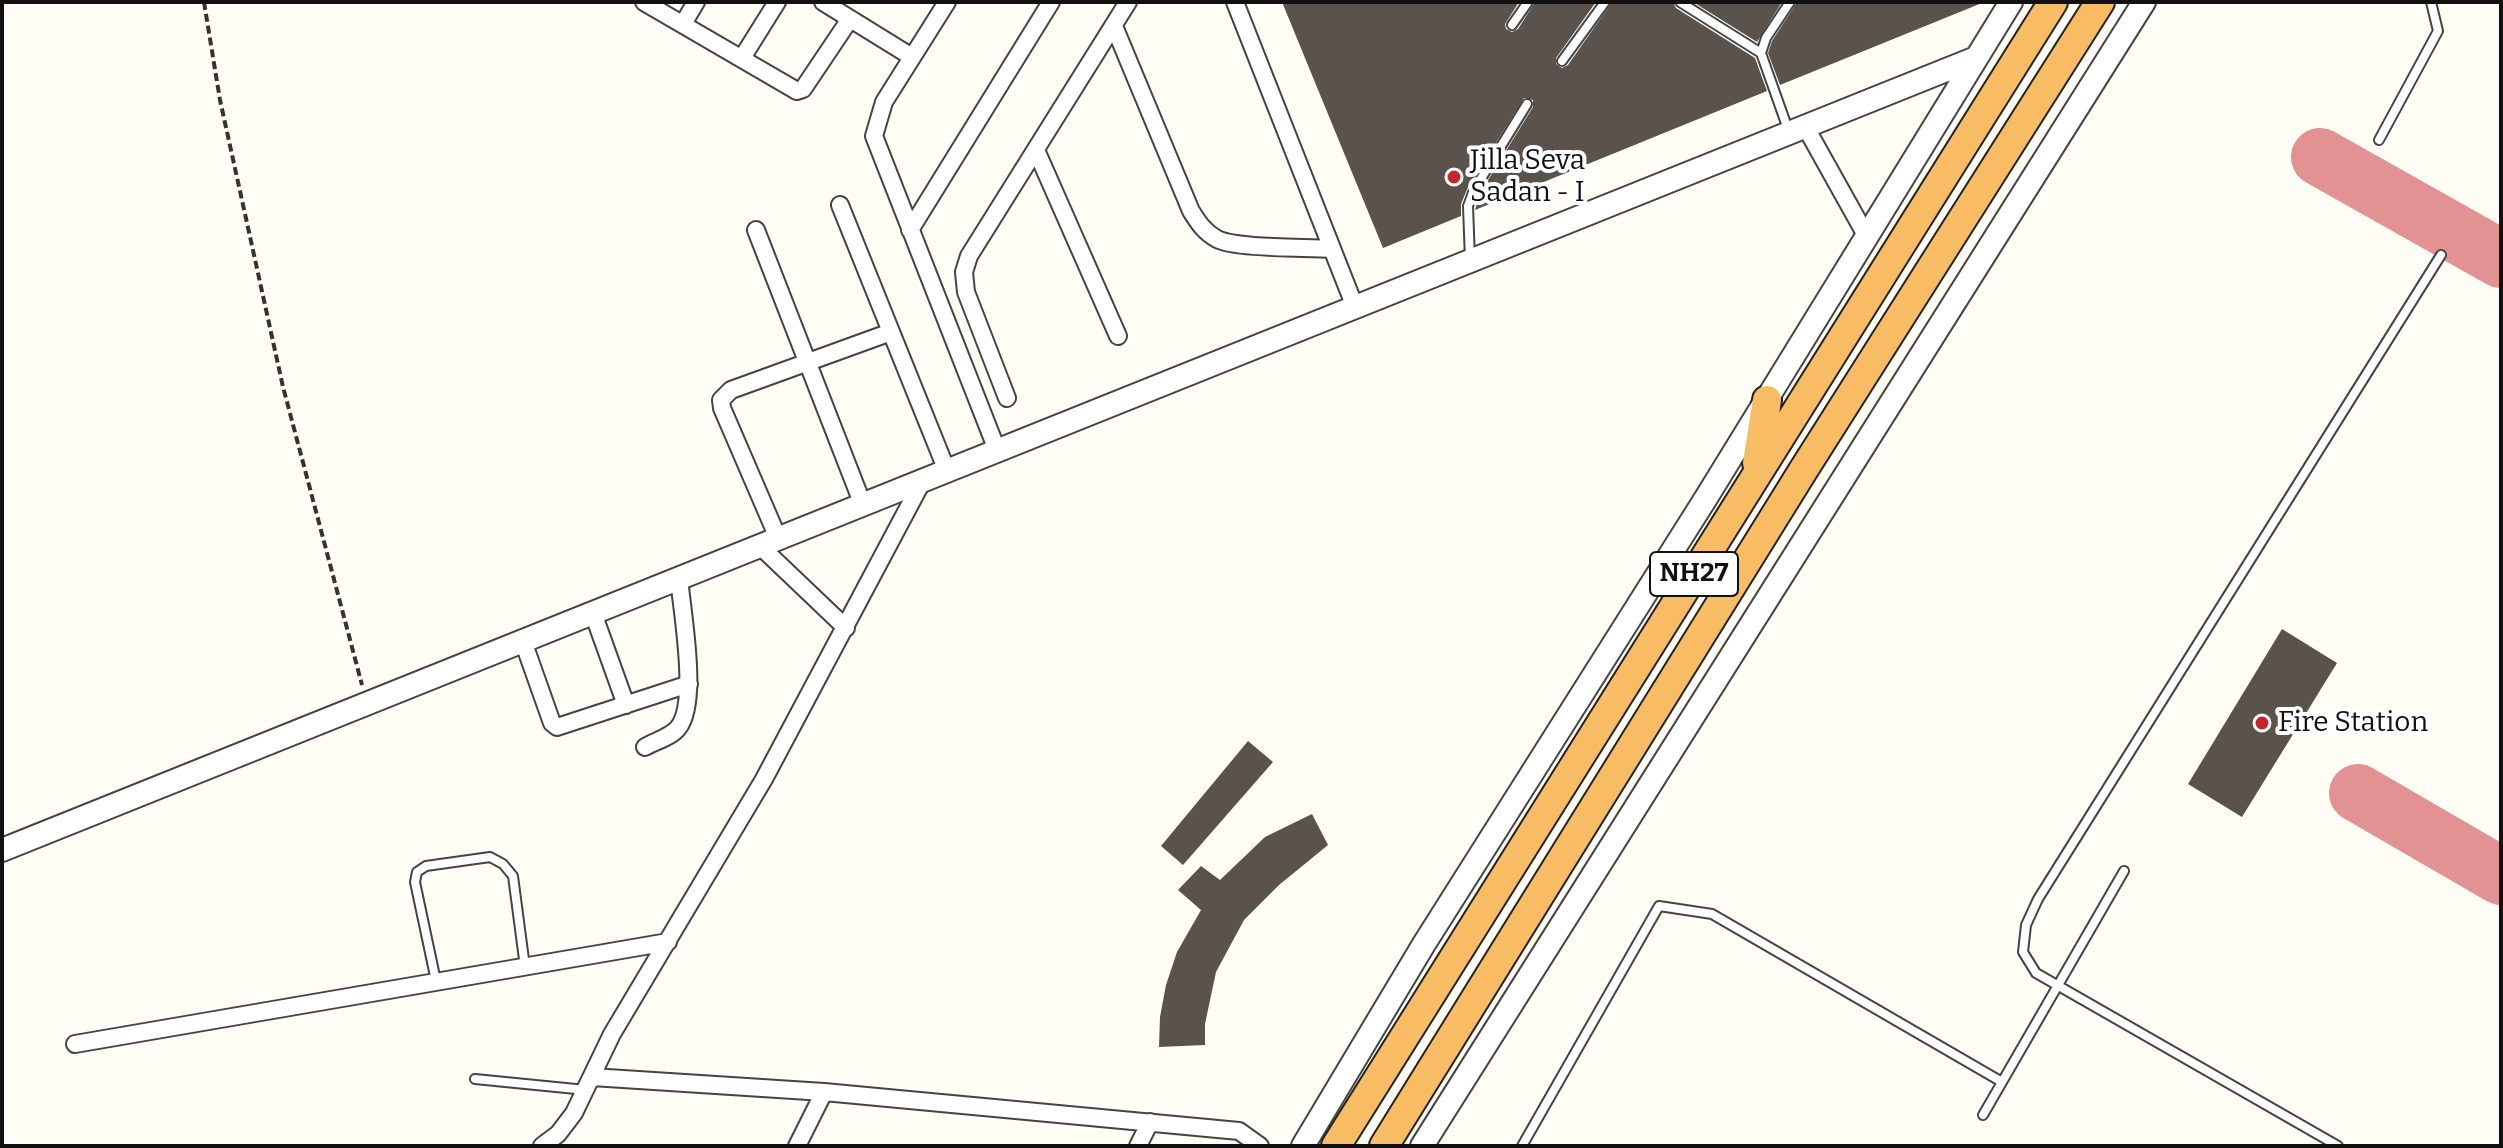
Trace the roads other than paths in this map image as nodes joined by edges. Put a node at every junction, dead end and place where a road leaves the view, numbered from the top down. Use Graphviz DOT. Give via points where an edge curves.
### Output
graph roads {
  1 [pos="644,2"];
  2 [pos="696,2"];
  3 [pos="777,2"];
  4 [pos="823,2"];
  5 [pos="947,2"];
  6 [pos="1128,2"];
  7 [pos="1235,2"];
  8 [pos="1528,2"];
  9 [pos="1605,2"];
  10 [pos="1680,2"];
  11 [pos="1790,2"];
  12 [pos="2011,2"];
  13 [pos="2053,2"];
  14 [pos="2100,2"];
  15 [pos="2144,2"];
  16 [pos="2431,2"];
  17 [pos="1047,4"];
  18 [pos="850,19"];
  19 [pos="683,24"];
  20 [pos="1512,25"];
  21 [pos="1114,26"];
  22 [pos="1761,53"];
  23 [pos="912,57"];
  24 [pos="742,58"];
  25 [pos="1976,58"];
  26 [pos="1562,61"];
  27 [pos="1527,104"];
  28 [pos="1797,129"];
  29 [pos="2379,140"];
  30 [pos="1036,150"];
  31 [pos="840,205"];
  32 [pos="756,230"];
  33 [pos="910,230"];
  34 [pos="1867,237"];
  35 [pos="1332,249"];
  36 [pos="2441,255"];
  37 [pos="1470,261"];
  38 [pos="1355,307"];
  39 [pos="891,332"];
  40 [pos="1118,336"];
  41 [pos="807,363"];
  42 [pos="1007,398"];
  43 [pos="1767,400"];
  44 [pos="997,450"];
  45 [pos="947,471"];
  46 [pos="1755,476"];
  47 [pos="923,480"];
  48 [pos="863,505"];
  49 [pos="769,542"];
  50 [pos="679,578"];
  51 [pos="593,613"];
  52 [pos="846,628"];
  53 [pos="523,641"];
  54 [pos="689,684"];
  55 [pos="626,705"];
  56 [pos="645,747"];
  57 [pos="2,850"];
  58 [pos="2124,871"];
  59 [pos="668,942"];
  60 [pos="525,967"];
  61 [pos="436,982"];
  62 [pos="2058,986"];
  63 [pos="75,1044"];
  64 [pos="475,1079"];
  65 [pos="2002,1082"];
  66 [pos="589,1084"];
  67 [pos="824,1092"];
  68 [pos="1983,1115"];
  69 [pos="1150,1122"];
  70 [pos="542,1146"];
  71 [pos="797,1146"];
  72 [pos="1138,1146"];
  73 [pos="1260,1146"];
  74 [pos="1303,1146"];
  75 [pos="1336,1146"];
  76 [pos="1384,1146"];
  77 [pos="1422,1146"];
  78 [pos="1522,1146"];
  79 [pos="2338,1146"];
  1 -- 19 [label="street"];
  2 -- 19 [label="street"];
  3 -- 24 [label="street"];
  4 -- 18 [label="street"];
  5 -- 23 [label="street"];
  6 -- 21 [label="street"];
  7 -- 35 [label="street"];
  8 -- 20 [label="lane"];
  9 -- 26 [label="lane"];
  10 -- 22 [label="lane"];
  11 -- 22 [label="lane"];
  12 -- 25 [label="street"];
  13 -- 46 [label="highway, NH27"];
  14 -- 76 [label="highway, NH27"];
  15 -- 77 [label="street"];
  16 -- 29 [label="lane" via="2438,31"];
  17 -- 33 [label="street"];
  18 -- 23 [label="street"];
  18 -- 24 [label="street" via="800,91"];
  19 -- 24 [label="street"];
  21 -- 30 [label="street"];
  21 -- 35 [label="street" via="1202,228 1239,244"];
  22 -- 28 [label="lane"];
  23 -- 33 [label="street" via="884,102 874,136"];
  25 -- 28 [label="street"];
  25 -- 34 [label="street"];
  27 -- 37 [label="lane" via="1468,206"];
  28 -- 34 [label="street"];
  28 -- 37 [label="street"];
  30 -- 40 [label="street"];
  30 -- 42 [label="street" via="964,272 966,292"];
  31 -- 39 [label="street"];
  32 -- 41 [label="street"];
  33 -- 44 [label="street"];
  34 -- 43 [label="street"];
  35 -- 38 [label="street"];
  36 -- 62 [label="lane" via="2038,899 2026,925 2023,952 2036,973"];
  37 -- 38 [label="street"];
  38 -- 44 [label="street"];
  39 -- 41 [label="street"];
  39 -- 45 [label="street"];
  41 -- 48 [label="street"];
  41 -- 49 [label="street" via="731,390 721,400"];
  43 -- 46 [label="highway"];
  43 -- 74 [label="street"];
  44 -- 45 [label="street"];
  45 -- 47 [label="street"];
  46 -- 75 [label="highway, NH27"];
  47 -- 48 [label="street"];
  47 -- 52 [label="street"];
  48 -- 49 [label="street"];
  49 -- 50 [label="street"];
  49 -- 52 [label="street"];
  50 -- 51 [label="street"];
  50 -- 54 [label="street"];
  51 -- 53 [label="street"];
  51 -- 55 [label="street"];
  52 -- 59 [label="street"];
  53 -- 55 [label="street" via="557,727"];
  53 -- 57 [label="street"];
  54 -- 55 [label="street"];
  54 -- 56 [label="street" via="687,710 676,731"];
  58 -- 62 [label="lane"];
  59 -- 60 [label="street"];
  59 -- 66 [label="street" via="612,1034"];
  60 -- 61 [label="street"];
  60 -- 61 [label="lane" via="513,876 503,864 490,857 426,866 417,872 415,882"];
  61 -- 63 [label="street"];
  62 -- 65 [label="lane"];
  62 -- 79 [label="lane"];
  64 -- 66 [label="lane"];
  65 -- 68 [label="lane"];
  65 -- 78 [label="lane" via="1712,914 1659,906"];
  66 -- 67 [label="street"];
  66 -- 70 [label="street" via="574,1113"];
  67 -- 69 [label="street"];
  67 -- 71 [label="street"];
  69 -- 72 [label="street"];
  69 -- 73 [label="street" via="1239,1131"];
}
